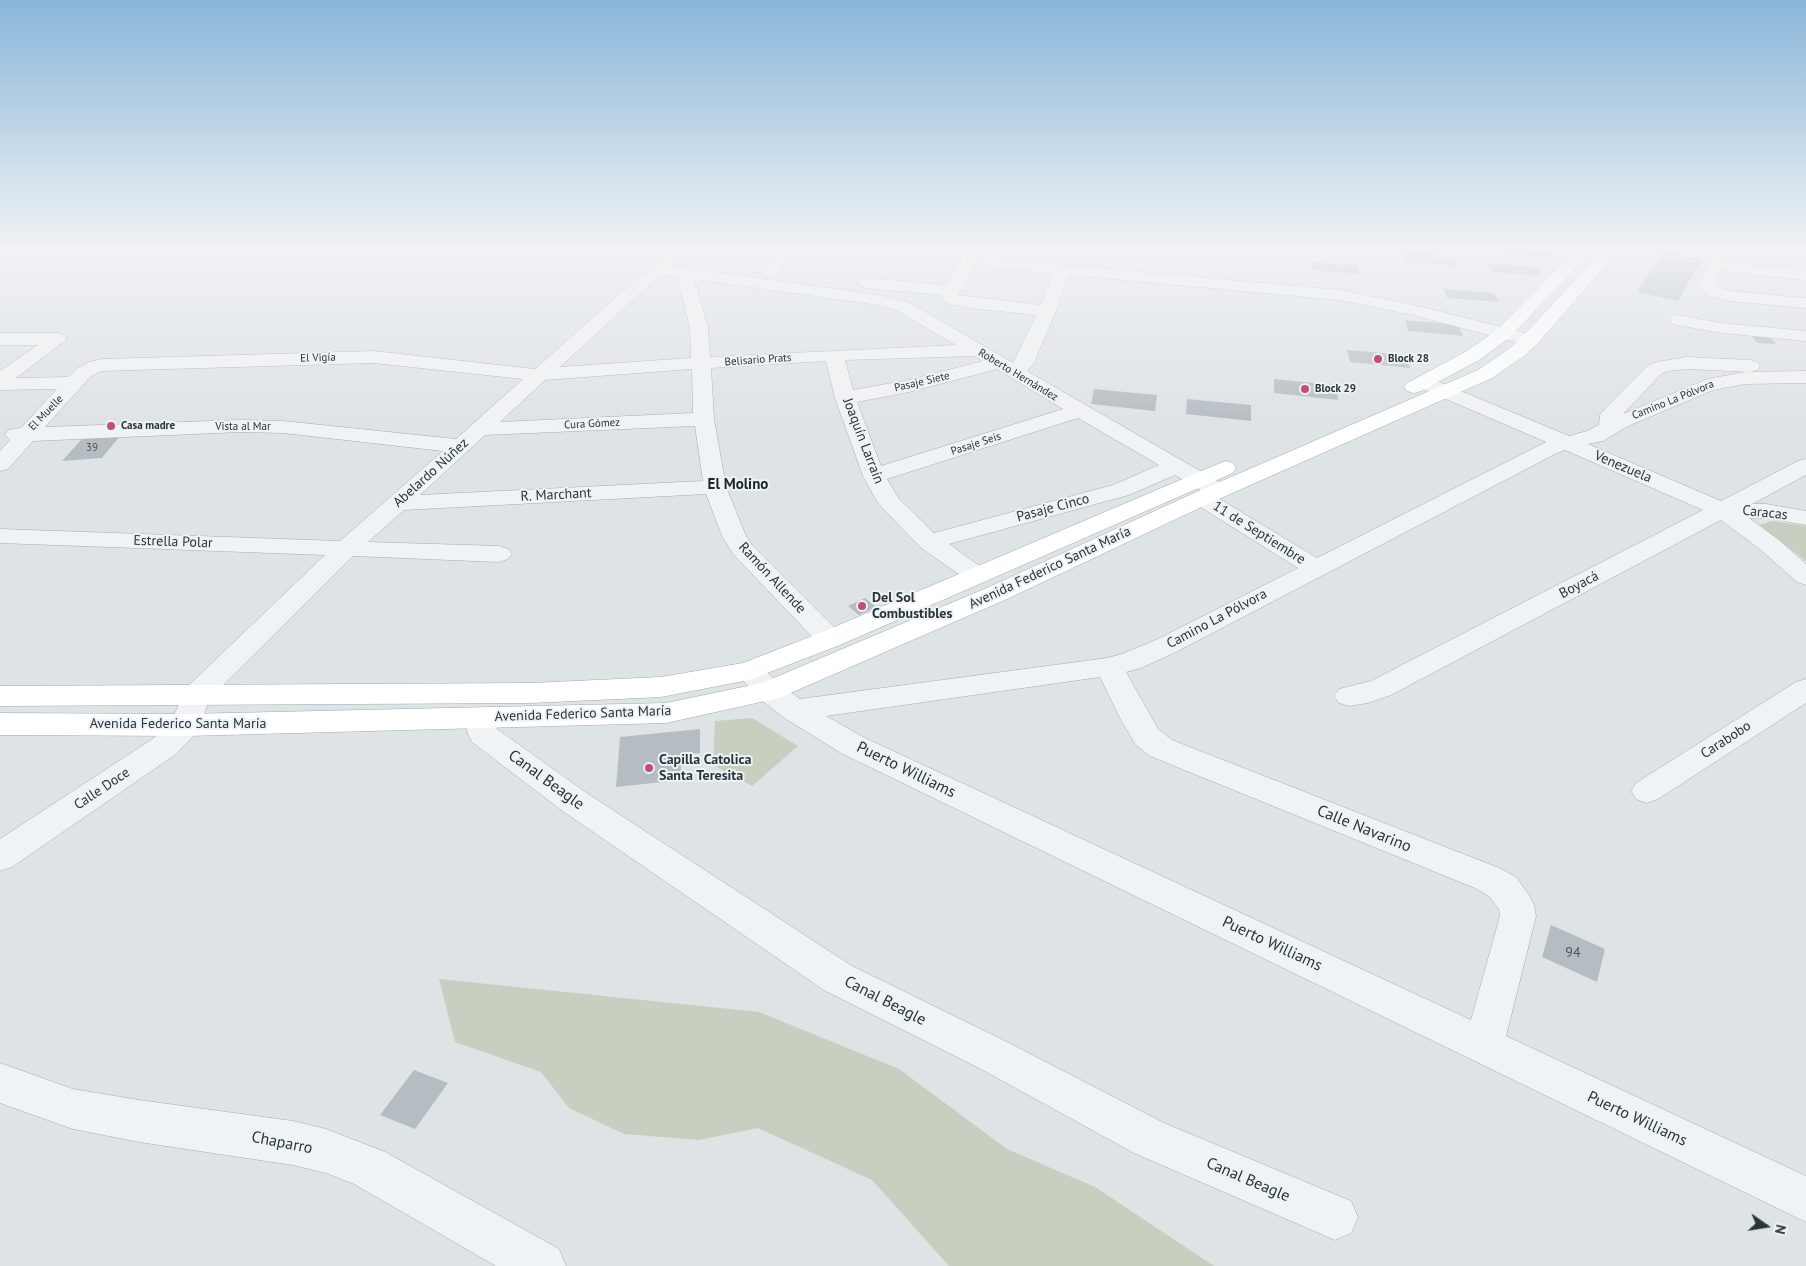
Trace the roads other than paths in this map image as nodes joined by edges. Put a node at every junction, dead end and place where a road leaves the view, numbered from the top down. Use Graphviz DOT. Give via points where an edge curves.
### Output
graph roads {
  1 [pos="624,306"];
  2 [pos="688,306"];
  3 [pos="901,306"];
  4 [pos="1004,306"];
  5 [pos="1049,306"];
  6 [pos="1395,306"];
  7 [pos="1530,306"];
  8 [pos="1561,306"];
  9 [pos="1706,306"];
  10 [pos="1048,310"];
  11 [pos="1678,320"];
  12 [pos="1720,328"];
  13 [pos="1503,334"];
  14 [pos="1806,336"];
  15 [pos="0,339"];
  16 [pos="1530,340"];
  17 [pos="976,350"];
  18 [pos="834,355"];
  19 [pos="701,364"];
  20 [pos="96,366"];
  21 [pos="1006,368"];
  22 [pos="540,376"];
  23 [pos="1803,376"];
  24 [pos="0,382"];
  25 [pos="74,383"];
  26 [pos="1436,387"];
  27 [pos="845,398"];
  28 [pos="1078,411"];
  29 [pos="704,419"];
  30 [pos="479,430"];
  31 [pos="1609,430"];
  32 [pos="0,435"];
  33 [pos="25,435"];
  34 [pos="1565,443"];
  35 [pos="460,446"];
  36 [pos="0,464"];
  37 [pos="1806,466"];
  38 [pos="874,476"];
  39 [pos="1198,484"];
  40 [pos="715,487"];
  41 [pos="396,503"];
  42 [pos="1723,510"];
  43 [pos="1806,518"];
  44 [pos="0,536"];
  45 [pos="929,542"];
  46 [pos="346,549"];
  47 [pos="499,554"];
  48 [pos="1316,568"];
  49 [pos="976,575"];
  50 [pos="1806,577"];
  51 [pos="830,639"];
  52 [pos="1107,668"];
  53 [pos="1806,688"];
  54 [pos="771,691"];
  55 [pos="0,696"];
  56 [pos="1349,696"];
  57 [pos="191,710"];
  58 [pos="479,718"];
  59 [pos="0,724"];
  60 [pos="1647,791"];
  61 [pos="0,857"];
  62 [pos="1484,1045"];
  63 [pos="0,1083"];
  64 [pos="1806,1199"];
  65 [pos="1335,1217"];
  66 [pos="542,1266"];
  1 -- 22 [label="street, Abelardo Núñez"];
  2 -- 19 [label="street, Ramón Allende" via="699,328"];
  3 -- 17 [label="street, Roberto Hernández"];
  4 -- 10 [label="street"];
  5 -- 10 [label="street"];
  6 -- 13 [label="street"];
  7 -- 13 [label="main road, Avenida Federico Santa María"];
  8 -- 16 [label="main road, Avenida Federico Santa María"];
  9 -- 12 [label="street"];
  10 -- 21 [label="street" via="1024,363"];
  11 -- 12 [label="street"];
  12 -- 14 [label="street"];
  13 -- 16 [label="street"];
  13 -- 26 [label="main road, Avenida Federico Santa María"];
  15 -- 24 [label="street" via="58,339"];
  16 -- 26 [label="main road, Avenida Federico Santa María" via="1501,364"];
  17 -- 18 [label="street, Belisario Prats"];
  17 -- 21 [label="street, Roberto Hernández"];
  18 -- 19 [label="street, Belisario Prats"];
  18 -- 27 [label="street, Joaquín Larraín"];
  19 -- 22 [label="street, Belisario Prats"];
  19 -- 29 [label="street, Ramón Allende"];
  20 -- 22 [label="street, El Vigía" via="366,357"];
  20 -- 25 [label="street, El Muelle"];
  21 -- 27 [label="street, Pasaje Siete"];
  21 -- 28 [label="street, Roberto Hernández"];
  22 -- 30 [label="street, Abelardo Núñez"];
  23 -- 31 [label="street, Camino La Pólvora" via="1745,378 1708,384"];
  23 -- 31 [label="street, Camino La Pólvora" via="1776,369 1728,364 1664,366 1654,370 1610,415"];
  24 -- 25 [label="street"];
  25 -- 33 [label="street, El Muelle"];
  26 -- 34 [label="street, Venezuela"];
  26 -- 39 [label="main road, Avenida Federico Santa María"];
  27 -- 38 [label="street, Joaquín Larraín"];
  28 -- 38 [label="street, Pasaje Seis"];
  28 -- 39 [label="street, Roberto Hernández"];
  29 -- 30 [label="street, Cura Gómez"];
  29 -- 40 [label="street, Ramón Allende"];
  30 -- 35 [label="street, Abelardo Núñez"];
  31 -- 34 [label="street, Camino La Pólvora"];
  32 -- 33 [label="street, Vista al Mar"];
  33 -- 35 [label="street, Vista al Mar" via="283,427"];
  33 -- 36 [label="street, El Muelle"];
  34 -- 42 [label="street, Venezuela"];
  34 -- 48 [label="street, Camino La Pólvora" via="1549,448"];
  35 -- 41 [label="street, Abelardo Núñez"];
  37 -- 42 [label="street, Boyacá"];
  38 -- 45 [label="street, Joaquín Larraín" via="890,503"];
  39 -- 45 [label="street, Pasaje Cinco" via="1121,490"];
  39 -- 48 [label="street, 11 de Septiembre"];
  39 -- 49 [label="main road, Avenida Federico Santa María"];
  39 -- 54 [label="main road, Avenida Federico Santa María" via="998,593"];
  40 -- 41 [label="street, R. Marchant"];
  40 -- 51 [label="street, Ramón Allende" via="734,536 743,550"];
  41 -- 46 [label="street, Abelardo Núñez"];
  42 -- 43 [label="street, Caracas" via="1766,511"];
  42 -- 50 [label="street, Venezuela"];
  42 -- 56 [label="street, Boyacá" via="1382,688"];
  44 -- 46 [label="street, Estrella Polar"];
  45 -- 49 [label="street, Joaquín Larraín"];
  46 -- 47 [label="street, Estrella Polar"];
  46 -- 57 [label="street, Abelardo Núñez"];
  48 -- 52 [label="street, Camino La Pólvora" via="1166,646"];
  49 -- 51 [label="main road, Avenida Federico Santa María"];
  51 -- 54 [label="main road, Avenida Federico Santa María"];
  52 -- 54 [label="street, Camino La Pólvora"];
  52 -- 62 [label="street, Calle Navarino" via="1147,737 1161,748 1503,887 1516,905 1518,916"];
  53 -- 60 [label="street, Carabobo"];
  54 -- 57 [label="main road, Avenida Federico Santa María" via="661,687"];
  54 -- 58 [label="main road, Avenida Federico Santa María" via="666,713"];
  54 -- 62 [label="street, Puerto Williams" via="852,745"];
  55 -- 57 [label="main road, Avenida Federico Santa María"];
  57 -- 58 [label="main road, Avenida Federico Santa María"];
  57 -- 59 [label="main road, Avenida Federico Santa María"];
  57 -- 61 [label="street, Calle Doce" via="165,746"];
  58 -- 65 [label="street, Canal Beagle" via="483,734 552,785 838,978 1149,1138"];
  62 -- 64 [label="street, Puerto Williams"];
  63 -- 66 [label="street, Chaparro" via="73,1109 293,1143 326,1152 369,1168"];
}
